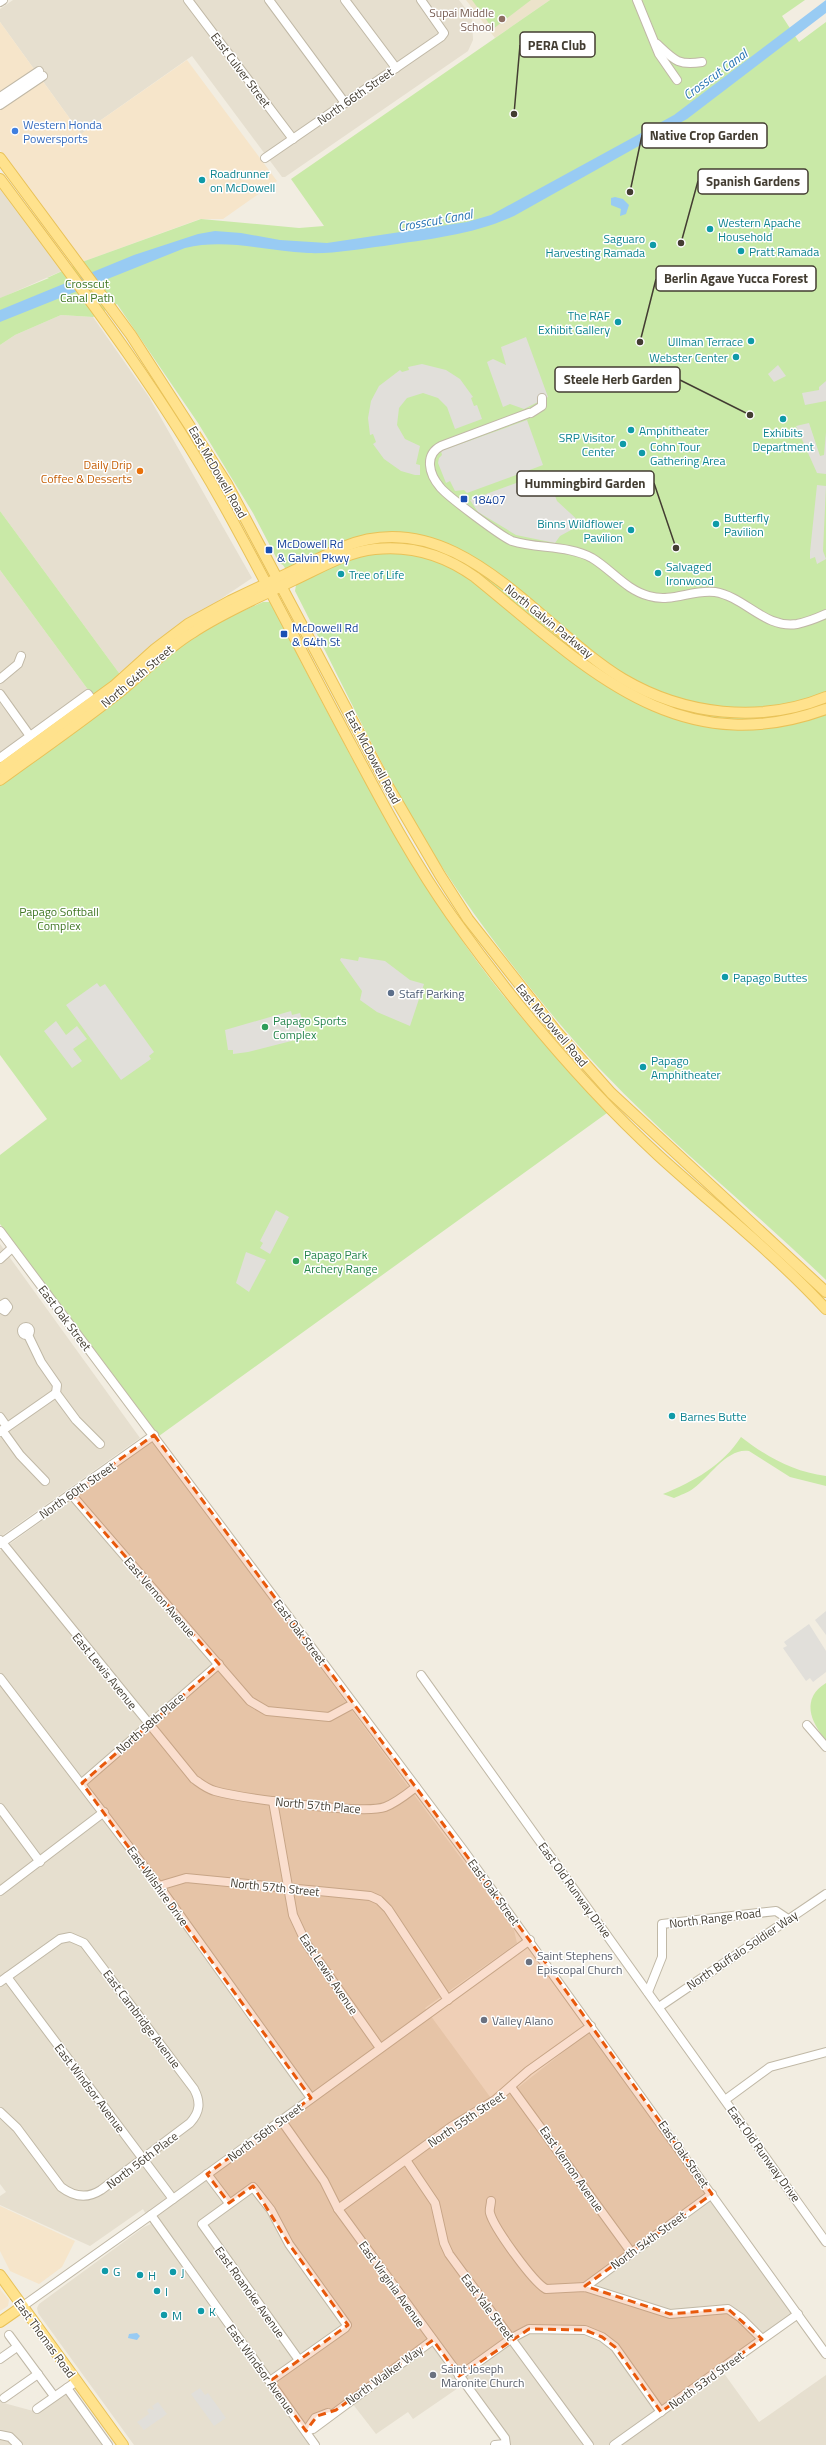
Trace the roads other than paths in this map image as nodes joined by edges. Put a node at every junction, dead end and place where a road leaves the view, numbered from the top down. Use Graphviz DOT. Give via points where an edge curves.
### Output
graph roads {
  1 [pos="3,0"];
  2 [pos="188,0"];
  3 [pos="269,0"];
  4 [pos="345,0"];
  5 [pos="421,0"];
  6 [pos="637,0"];
  7 [pos="0,2"];
  8 [pos="657,43"];
  9 [pos="702,62"];
  10 [pos="396,68"];
  11 [pos="677,80"];
  12 [pos="0,97"];
  13 [pos="346,103"];
  14 [pos="0,105"];
  15 [pos="293,140"];
  16 [pos="0,158"];
  17 [pos="265,158"];
  18 [pos="0,179"];
  19 [pos="158,374"];
  20 [pos="542,398"];
  21 [pos="175,424"];
  22 [pos="216,466"];
  23 [pos="279,582"];
  24 [pos="268,588"];
  25 [pos="826,614"];
  26 [pos="164,647"];
  27 [pos="22,656"];
  28 [pos="0,679"];
  29 [pos="0,694"];
  30 [pos="826,696"];
  31 [pos="93,701"];
  32 [pos="826,709"];
  33 [pos="30,736"];
  34 [pos="0,758"];
  35 [pos="0,769"];
  36 [pos="0,780"];
  37 [pos="0,1231"];
  38 [pos="12,1248"];
  39 [pos="0,1255"];
  40 [pos="0,1259"];
  41 [pos="826,1292"];
  42 [pos="822,1301"];
  43 [pos="826,1309"];
  44 [pos="28,1335"];
  45 [pos="56,1393"];
  46 [pos="0,1417"];
  47 [pos="3,1430"];
  48 [pos="154,1435"];
  49 [pos="100,1444"];
  50 [pos="45,1481"];
  51 [pos="71,1494"];
  52 [pos="0,1534"];
  53 [pos="1,1542"];
  54 [pos="219,1664"];
  55 [pos="421,1675"];
  56 [pos="0,1678"];
  57 [pos="353,1704"];
  58 [pos="149,1724"];
  59 [pos="807,1725"];
  60 [pos="826,1747"];
  61 [pos="82,1783"];
  62 [pos="416,1787"];
  63 [pos="215,1791"];
  64 [pos="273,1801"];
  65 [pos="0,1808"];
  66 [pos="104,1812"];
  67 [pos="40,1862"];
  68 [pos="158,1886"];
  69 [pos="288,1889"];
  70 [pos="0,1891"];
  71 [pos="826,1894"];
  72 [pos="788,1919"];
  73 [pos="530,1940"];
  74 [pos="7,1977"];
  75 [pos="0,1982"];
  76 [pos="648,1992"];
  77 [pos="448,2000"];
  78 [pos="658,2007"];
  79 [pos="591,2026"];
  80 [pos="380,2048"];
  81 [pos="826,2052"];
  82 [pos="511,2087"];
  83 [pos="311,2098"];
  84 [pos="725,2100"];
  85 [pos="0,2112"];
  86 [pos="198,2112"];
  87 [pos="281,2120"];
  88 [pos="143,2158"];
  89 [pos="406,2160"];
  90 [pos="207,2174"];
  91 [pos="712,2194"];
  92 [pos="173,2199"];
  93 [pos="491,2201"];
  94 [pos="229,2203"];
  95 [pos="338,2209"];
  96 [pos="151,2216"];
  97 [pos="826,2242"];
  98 [pos="631,2252"];
  99 [pos="0,2275"];
  100 [pos="585,2287"];
  101 [pos="23,2306"];
  102 [pos="798,2314"];
  103 [pos="0,2322"];
  104 [pos="9,2335"];
  105 [pos="512,2338"];
  106 [pos="762,2339"];
  107 [pos="433,2340"];
  108 [pos="18,2347"];
  109 [pos="826,2354"];
  110 [pos="0,2359"];
  111 [pos="299,2360"];
  112 [pos="38,2374"];
  113 [pos="459,2376"];
  114 [pos="77,2381"];
  115 [pos="270,2381"];
  116 [pos="67,2388"];
  117 [pos="54,2396"];
  118 [pos="4,2398"];
  119 [pos="36,2408"];
  120 [pos="661,2412"];
  121 [pos="306,2432"];
  122 [pos="0,2435"];
  123 [pos="506,2444"];
  124 [pos="18,2445"];
  125 [pos="108,2445"];
  126 [pos="123,2445"];
  127 [pos="315,2445"];
  128 [pos="495,2445"];
  129 [pos="589,2445"];
  130 [pos="614,2445"];
  1 -- 7 [label="street"];
  2 -- 15 [label="street, East Culver Street"];
  3 -- 13 [label="street"];
  4 -- 10 [label="street"];
  5 -- 10 [label="street, North 66th Street" via="444,33"];
  6 -- 8 [label="street"];
  8 -- 9 [label="street" via="679,62"];
  8 -- 11 [label="street" via="660,54"];
  10 -- 13 [label="street, North 66th Street"];
  12 -- 14 [label="street" via="41,73"];
  13 -- 15 [label="street, North 66th Street"];
  15 -- 17 [label="street, North 66th Street"];
  16 -- 19 [label="main road, East McDowell Road"];
  18 -- 21 [label="main road, East McDowell Road" via="118,336"];
  19 -- 21 [label="main road" via="171,404"];
  19 -- 22 [label="main road, East McDowell Road"];
  20 -- 25 [label="street" via="542,406 530,413 440,446 433,451 430,467 440,488 502,536 526,544 591,558 631,589 656,598 672,598 695,592 715,592 738,600 767,620 781,624 797,624"];
  21 -- 22 [label="main road" via="187,430 198,448"];
  21 -- 24 [label="main road, East McDowell Road" via="220,498"];
  22 -- 23 [label="main road, East McDowell Road"];
  23 -- 24 [label="main road, North 64th Street"];
  23 -- 30 [label="main road, North Galvin Parkway" via="358,542 392,537 421,540 450,548 468,558 614,673 666,699 705,710 738,713 791,707"];
  23 -- 32 [label="main road, North Galvin Parkway" via="345,556 365,551 401,549 426,553 467,571 601,678 632,697 656,707 711,722 746,724 794,718"];
  23 -- 41 [label="main road, East McDowell Road" via="414,832 468,919 506,969 561,1037 616,1098"];
  24 -- 26 [label="main road, North 64th Street" via="205,614"];
  24 -- 42 [label="main road, East McDowell Road" via="405,843 453,918 514,999 615,1113 658,1155"];
  26 -- 31 [label="main road, North 64th Street"];
  26 -- 36 [label="main road, North 64th Street" via="110,699"];
  27 -- 28 [label="street" via="18,664"];
  29 -- 33 [label="street"];
  31 -- 33 [label="street, North 64th Street" via="88,694"];
  31 -- 35 [label="main road, North 64th Street"];
  33 -- 34 [label="street, North 64th Street"];
  37 -- 38 [label="street, East Oak Street"];
  38 -- 39 [label="street"];
  38 -- 40 [label="street"];
  38 -- 48 [label="street, East Oak Street" via="145,1427"];
  42 -- 43 [label="main road, East McDowell Road"];
  44 -- 45 [label="street" via="41,1362 57,1385"];
  45 -- 47 [label="street"];
  45 -- 49 [label="street" via="73,1417"];
  46 -- 47 [label="street"];
  47 -- 50 [label="street" via="20,1455"];
  48 -- 51 [label="street, North 60th Street"];
  48 -- 57 [label="street, East Oak Street"];
  51 -- 53 [label="street, North 60th Street"];
  51 -- 54 [label="street, East Vernon Avenue"];
  52 -- 53 [label="street, East Lewis Avenue"];
  53 -- 58 [label="street, East Lewis Avenue"];
  54 -- 57 [label="street, East Vernon Avenue" via="250,1701 267,1711 329,1717"];
  54 -- 58 [label="street, North 58th Place"];
  55 -- 76 [label="street, East Old Runway Drive"];
  56 -- 61 [label="street, East Wilshire Drive"];
  57 -- 62 [label="street, East Oak Street"];
  58 -- 61 [label="street, North 58th Place"];
  58 -- 63 [label="street, East Lewis Avenue" via="194,1779"];
  59 -- 60 [label="street"];
  61 -- 66 [label="street, East Wilshire Drive"];
  62 -- 64 [label="street, North 57th Place" via="385,1807 367,1809"];
  62 -- 73 [label="street, East Oak Street"];
  63 -- 64 [label="street, North 57th Place"];
  64 -- 69 [label="street, East Lewis Avenue"];
  65 -- 67 [label="street"];
  66 -- 67 [label="street"];
  66 -- 68 [label="street, East Wilshire Drive"];
  67 -- 70 [label="street"];
  68 -- 69 [label="street, North 57th Street" via="186,1878"];
  68 -- 83 [label="street, East Wilshire Drive"];
  69 -- 77 [label="street, North 57th Street" via="370,1896 379,1900 388,1909"];
  69 -- 80 [label="street, East Lewis Avenue" via="293,1915 306,1944"];
  71 -- 72 [label="street, North Buffalo Soldier Way"];
  72 -- 76 [label="street, North Range Road" via="776,1911 662,1924 662,1957"];
  72 -- 78 [label="street, North Buffalo Soldier Way"];
  73 -- 77 [label="street, North 56th Street"];
  73 -- 79 [label="street, East Oak Street"];
  74 -- 75 [label="street"];
  74 -- 86 [label="street, East Cambridge Avenue" via="54,1942 70,1937 77,1939 88,1948 194,2089 199,2101"];
  74 -- 88 [label="street, East Windsor Avenue"];
  76 -- 78 [label="street, East Old Runway Drive"];
  77 -- 80 [label="street, North 56th Street"];
  78 -- 84 [label="street, East Old Runway Drive"];
  79 -- 82 [label="street, North 55th Street" via="528,2071"];
  79 -- 91 [label="street, East Oak Street"];
  80 -- 83 [label="street, North 56th Street"];
  81 -- 84 [label="street" via="770,2068"];
  82 -- 89 [label="street, North 55th Street"];
  82 -- 98 [label="street, East Vernon Avenue"];
  83 -- 87 [label="street, North 56th Street"];
  84 -- 97 [label="street, East Old Runway Drive"];
  85 -- 88 [label="street, North 56th Place" via="17,2128 61,2187 79,2196 96,2193"];
  86 -- 88 [label="street, North 56th Place" via="190,2123"];
  87 -- 90 [label="street, North 56th Street"];
  87 -- 95 [label="street, East Virginia Avenue" via="324,2181"];
  88 -- 92 [label="street, East Windsor Avenue"];
  89 -- 95 [label="street, North 55th Street"];
  89 -- 105 [label="street, East Yale Street" via="435,2203 446,2249"];
  90 -- 92 [label="street, North 56th Street"];
  90 -- 94 [label="street"];
  91 -- 98 [label="street, North 54th Street"];
  91 -- 102 [label="street, East Oak Street"];
  92 -- 96 [label="street, North 56th Street"];
  93 -- 100 [label="street" via="490,2211 496,2224 514,2252 543,2287"];
  94 -- 111 [label="street, East Roanoke Avenue" via="202,2224"];
  94 -- 111 [label="street" via="253,2187 271,2210 289,2244 347,2324"];
  95 -- 107 [label="street, East Virginia Avenue"];
  96 -- 101 [label="street, North 56th Street"];
  96 -- 115 [label="street, East Windsor Avenue"];
  98 -- 100 [label="street, North 54th Street"];
  99 -- 101 [label="main road, East Thomas Road"];
  100 -- 106 [label="street" via="670,2314 728,2309"];
  101 -- 103 [label="main road, North 56th Street"];
  101 -- 114 [label="main road, East Thomas Road"];
  102 -- 106 [label="street, North 53rd Street"];
  102 -- 109 [label="street, East Oak Street"];
  104 -- 108 [label="street"];
  105 -- 113 [label="street"];
  105 -- 120 [label="street" via="536,2328 585,2330 602,2337 619,2352"];
  105 -- 129 [label="street, East Yale Street"];
  106 -- 120 [label="street, North 53rd Street"];
  107 -- 113 [label="street, East Virginia Avenue"];
  107 -- 121 [label="street, North Walker Way" via="336,2410 323,2418 315,2418"];
  108 -- 110 [label="street"];
  108 -- 112 [label="street"];
  111 -- 115 [label="street"];
  112 -- 117 [label="street"];
  112 -- 118 [label="street"];
  113 -- 123 [label="street, East Virginia Avenue" via="505,2438"];
  114 -- 116 [label="street, East Thomas Road"];
  114 -- 126 [label="main road, East Thomas Road"];
  115 -- 121 [label="street, East Windsor Avenue"];
  116 -- 117 [label="street"];
  116 -- 125 [label="street, East Thomas Road"];
  117 -- 119 [label="street"];
  120 -- 130 [label="street, North 53rd Street"];
  121 -- 127 [label="street, East Windsor Avenue"];
  122 -- 124 [label="street" via="10,2437"];
  123 -- 128 [label="street"];
}
